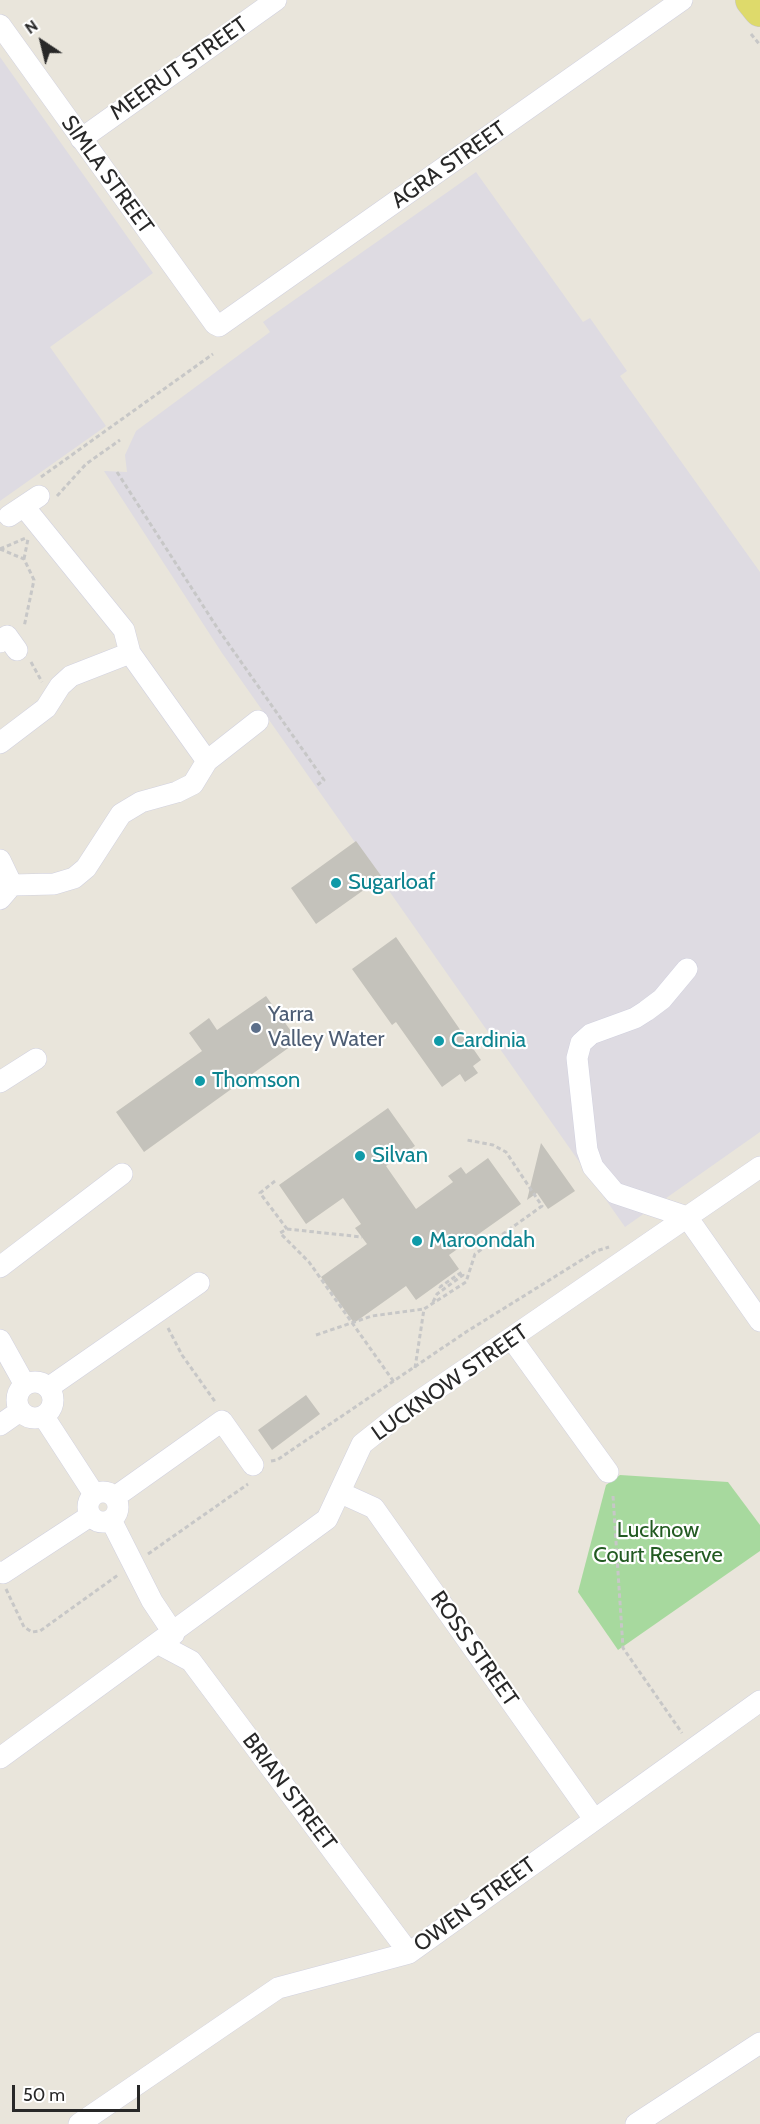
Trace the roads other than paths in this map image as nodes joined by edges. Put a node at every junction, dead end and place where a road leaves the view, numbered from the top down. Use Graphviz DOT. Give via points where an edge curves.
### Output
graph roads {
  1 [pos="682,0"];
  2 [pos="752,0"];
  3 [pos="270,2"];
  4 [pos="760,10"];
  5 [pos="0,26"];
  6 [pos="81,139"];
  7 [pos="215,324"];
  8 [pos="33,520"];
  9 [pos="130,653"];
  10 [pos="258,721"];
  11 [pos="0,743"];
  12 [pos="207,761"];
  13 [pos="0,860"];
  14 [pos="6,892"];
  15 [pos="687,969"];
  16 [pos="36,1059"];
  17 [pos="0,1082"];
  18 [pos="760,1167"];
  19 [pos="122,1174"];
  20 [pos="687,1217"];
  21 [pos="0,1267"];
  22 [pos="199,1283"];
  23 [pos="760,1321"];
  24 [pos="512,1339"];
  25 [pos="0,1340"];
  26 [pos="25,1385"];
  27 [pos="48,1388"];
  28 [pos="20,1411"];
  29 [pos="44,1417"];
  30 [pos="0,1425"];
  31 [pos="254,1465"];
  32 [pos="608,1472"];
  33 [pos="341,1493"];
  34 [pos="105,1496"];
  35 [pos="90,1516"];
  36 [pos="111,1520"];
  37 [pos="0,1572"];
  38 [pos="166,1639"];
  39 [pos="760,1701"];
  40 [pos="0,1758"];
  41 [pos="594,1819"];
  42 [pos="409,1953"];
  43 [pos="760,2043"];
  44 [pos="79,2124"];
  45 [pos="636,2124"];
  1 -- 7 [label="street, AGRA STREET" via="225,323"];
  2 -- 4 [label="main road"];
  3 -- 6 [label="street, MEERUT STREET"];
  5 -- 6 [label="street, SIMLA STREET"];
  6 -- 7 [label="street, SIMLA STREET"];
  8 -- 9 [label="street" via="124,630"];
  9 -- 11 [label="street" via="71,676 46,708"];
  9 -- 12 [label="street"];
  10 -- 12 [label="street"];
  12 -- 14 [label="street" via="193,784 141,802 121,814 86,868 74,878"];
  13 -- 14 [label="street"];
  15 -- 20 [label="street" via="662,999 646,1011 591,1034 581,1043 577,1058 587,1150 593,1167 615,1193"];
  16 -- 17 [label="street"];
  18 -- 20 [label="street, LUCKNOW STREET"];
  19 -- 21 [label="street"];
  20 -- 23 [label="street"];
  20 -- 24 [label="street, LUCKNOW STREET"];
  22 -- 27 [label="street"];
  24 -- 32 [label="street"];
  24 -- 33 [label="street, LUCKNOW STREET" via="362,1444"];
  25 -- 26 [label="street"];
  26 -- 27 [label="street" via="36,1382"];
  26 -- 28 [label="street" via="17,1400"];
  27 -- 29 [label="street" via="53,1400"];
  28 -- 29 [label="street" via="31,1418"];
  28 -- 30 [label="street"];
  29 -- 34 [label="street"];
  31 -- 34 [label="street" via="222,1421"];
  33 -- 38 [label="street, LUCKNOW STREET" via="327,1520"];
  33 -- 41 [label="street, ROSS STREET" via="374,1508"];
  34 -- 35 [label="street" via="88,1504"];
  34 -- 36 [label="street" via="118,1507"];
  35 -- 36 [label="street" via="102,1522"];
  35 -- 37 [label="street"];
  36 -- 38 [label="street" via="152,1601"];
  38 -- 40 [label="street, LUCKNOW STREET"];
  38 -- 42 [label="street, BRIAN STREET" via="191,1661"];
  39 -- 41 [label="street, OWEN STREET"];
  41 -- 42 [label="street, OWEN STREET"];
  42 -- 44 [label="street, OWEN STREET" via="278,1988"];
  43 -- 45 [label="street"];
}
